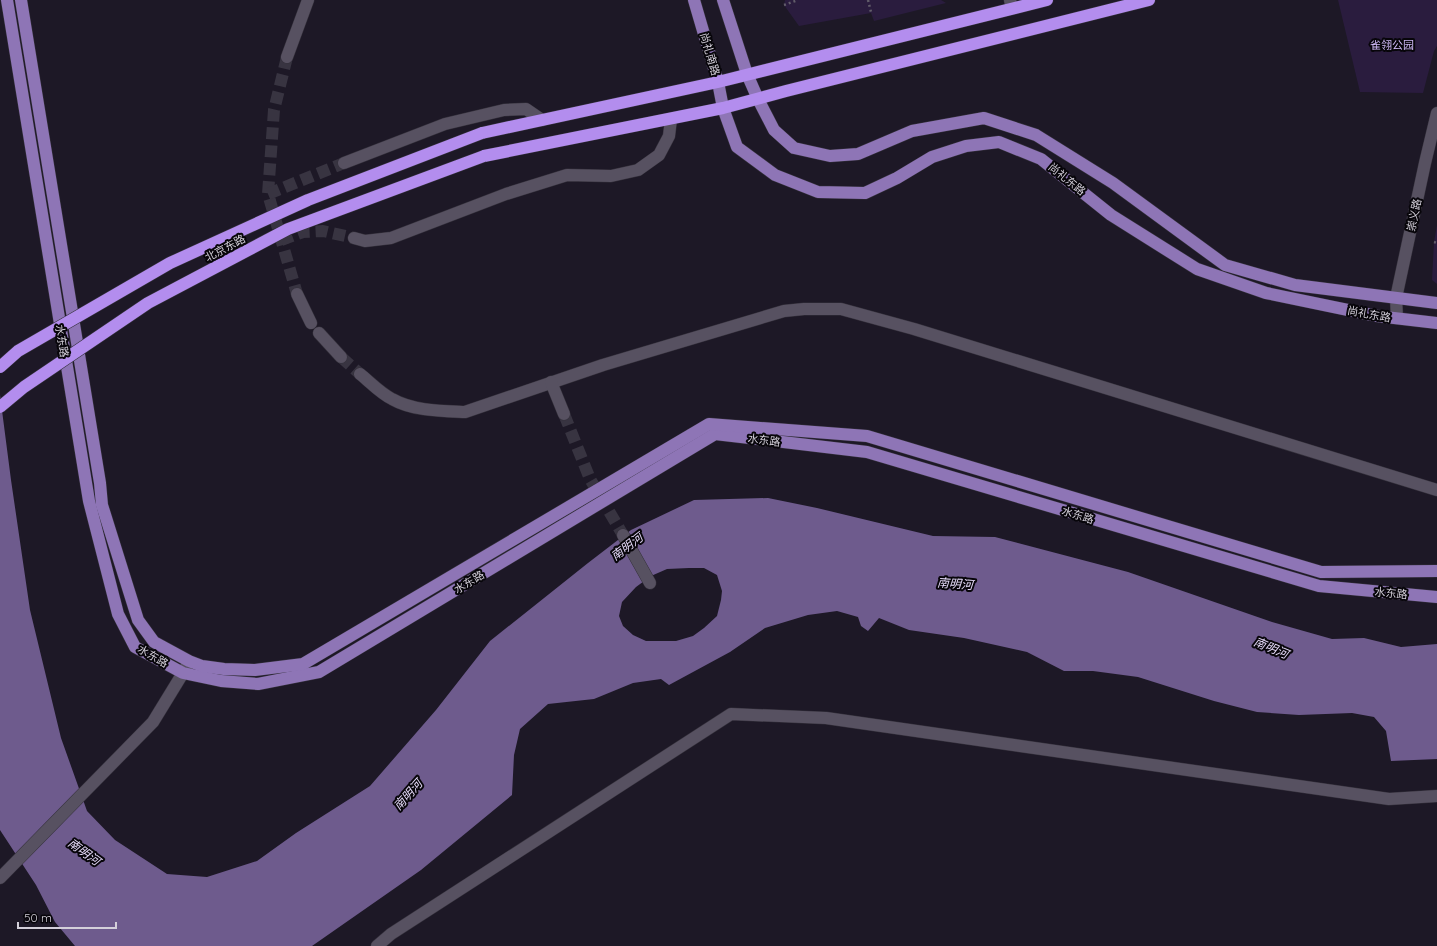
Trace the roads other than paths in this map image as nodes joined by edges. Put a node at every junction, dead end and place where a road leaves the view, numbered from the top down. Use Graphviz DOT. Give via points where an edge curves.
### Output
graph roads {
  1 [pos="7,0"];
  2 [pos="21,0"];
  3 [pos="308,0"];
  4 [pos="694,0"];
  5 [pos="722,0"];
  6 [pos="1047,0"];
  7 [pos="1149,0"];
  8 [pos="1011,4"];
  9 [pos="287,57"];
  10 [pos="747,74"];
  11 [pos="718,82"];
  12 [pos="758,99"];
  13 [pos="723,108"];
  14 [pos="1437,113"];
  15 [pos="671,119"];
  16 [pos="542,120"];
  17 [pos="344,163"];
  18 [pos="354,238"];
  19 [pos="297,294"];
  20 [pos="1396,298"];
  21 [pos="1437,303"];
  22 [pos="1397,318"];
  23 [pos="311,323"];
  24 [pos="1437,324"];
  25 [pos="319,333"];
  26 [pos="341,357"];
  27 [pos="0,367"];
  28 [pos="360,374"];
  29 [pos="551,382"];
  30 [pos="0,407"];
  31 [pos="564,414"];
  32 [pos="1437,490"];
  33 [pos="623,535"];
  34 [pos="1437,571"];
  35 [pos="650,583"];
  36 [pos="1437,598"];
  37 [pos="189,661"];
  38 [pos="183,673"];
  39 [pos="1437,796"];
  40 [pos="0,878"];
  41 [pos="377,946"];
  1 -- 38 [label="main road, 水东路" via="89,502 118,614 135,647"];
  2 -- 37 [label="main road, 水东路" via="102,505 138,620 154,642"];
  3 -- 9 [label="street"];
  4 -- 11 [label="main road, 尚礼南路"];
  5 -- 10 [label="main road"];
  6 -- 8 [label="highway, 北京东路"];
  7 -- 12 [label="highway, 北京东路"];
  8 -- 10 [label="highway, 北京东路"];
  10 -- 11 [label="highway, 北京东路"];
  10 -- 12 [label="main road"];
  11 -- 13 [label="main road, 尚礼南路"];
  11 -- 16 [label="highway, 北京东路"];
  12 -- 13 [label="highway, 北京东路"];
  12 -- 20 [label="main road, 尚礼东路" via="774,130 794,148 830,156 858,154 912,131 984,118 1036,135 1113,183 1225,265 1295,286"];
  13 -- 15 [label="highway, 北京东路"];
  13 -- 22 [label="main road, 尚礼东路" via="736,147 775,176 818,192 864,193 897,178 932,157 966,146 999,142 1041,159 1111,215 1197,269 1266,293"];
  14 -- 20 [label="street, 崇义路"];
  15 -- 18 [label="street" via="669,136 659,155 638,170 611,176 567,175 506,194 391,238 365,241"];
  15 -- 30 [label="highway, 北京东路, bridge" via="484,156 288,229 148,304 24,387"];
  16 -- 17 [label="street" via="526,108 504,110 445,124"];
  16 -- 27 [label="highway, 北京东路, bridge" via="482,133 308,200 170,263 18,351"];
  19 -- 23 [label="street"];
  20 -- 21 [label="main road, 尚礼东路"];
  20 -- 22 [label="street, 崇义路"];
  22 -- 24 [label="main road, 尚礼东路"];
  25 -- 26 [label="street"];
  28 -- 29 [label="street" via="392,399 412,407 465,412"];
  29 -- 31 [label="street"];
  29 -- 32 [label="street" via="784,311 841,309 922,331"];
  33 -- 35 [label="street"];
  34 -- 37 [label="main road, 水东路" via="1321,572 867,436 709,424 304,664 232,670 202,666"];
  36 -- 38 [label="main road, 水东路" via="1319,586 867,452 715,434 319,672 258,684 220,681"];
  37 -- 38 [label="street"];
  38 -- 40 [label="street" via="153,722"];
  39 -- 41 [label="street" via="1389,799 826,718 730,714 391,934"];
}
